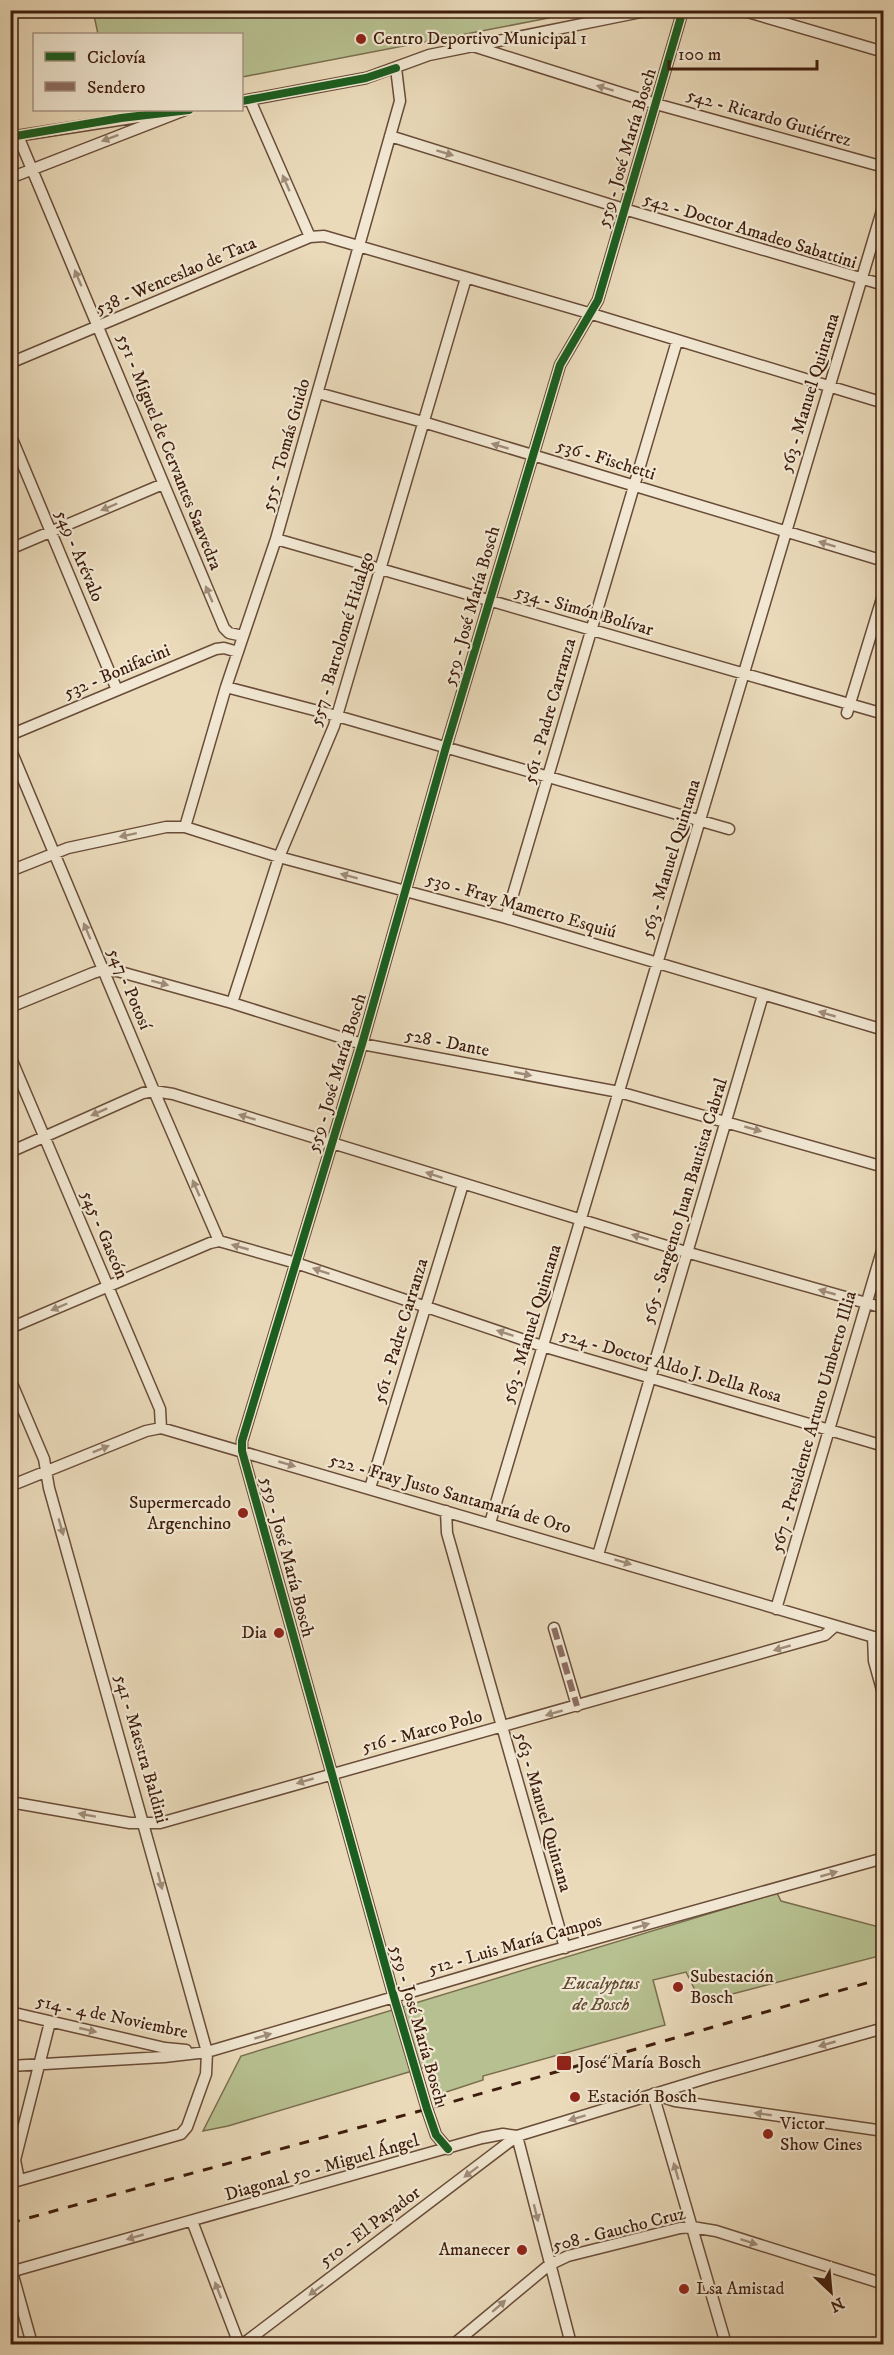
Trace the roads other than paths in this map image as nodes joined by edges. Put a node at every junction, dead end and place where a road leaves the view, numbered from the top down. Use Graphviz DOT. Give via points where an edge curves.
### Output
graph roads {
  1 [pos="651,10"];
  2 [pos="683,10"];
  3 [pos="741,10"];
  4 [pos="473,46"];
  5 [pos="884,52"];
  6 [pos="396,68"];
  7 [pos="246,100"];
  8 [pos="656,104"];
  9 [pos="179,111"];
  10 [pos="184,111"];
  11 [pos="14,136"];
  12 [pos="390,136"];
  13 [pos="884,167"];
  14 [pos="31,169"];
  15 [pos="10,178"];
  16 [pos="884,204"];
  17 [pos="624,209"];
  18 [pos="310,237"];
  19 [pos="357,245"];
  20 [pos="466,278"];
  21 [pos="861,279"];
  22 [pos="884,285"];
  23 [pos="592,314"];
  24 [pos="99,326"];
  25 [pos="677,341"];
  26 [pos="10,363"];
  27 [pos="829,387"];
  28 [pos="318,393"];
  29 [pos="884,403"];
  30 [pos="423,422"];
  31 [pos="10,434"];
  32 [pos="532,456"];
  33 [pos="163,484"];
  34 [pos="633,486"];
  35 [pos="786,531"];
  36 [pos="51,532"];
  37 [pos="276,539"];
  38 [pos="10,549"];
  39 [pos="884,561"];
  40 [pos="381,569"];
  41 [pos="884,592"];
  42 [pos="490,601"];
  43 [pos="590,630"];
  44 [pos="243,636"];
  45 [pos="238,652"];
  46 [pos="743,675"];
  47 [pos="226,687"];
  48 [pos="117,690"];
  49 [pos="849,709"];
  50 [pos="884,714"];
  51 [pos="337,716"];
  52 [pos="10,735"];
  53 [pos="446,747"];
  54 [pos="10,748"];
  55 [pos="549,776"];
  56 [pos="700,820"];
  57 [pos="185,827"];
  58 [pos="729,829"];
  59 [pos="53,853"];
  60 [pos="279,856"];
  61 [pos="10,871"];
  62 [pos="406,891"];
  63 [pos="506,918"];
  64 [pos="656,963"];
  65 [pos="103,970"];
  66 [pos="763,995"];
  67 [pos="232,1003"];
  68 [pos="10,1007"];
  69 [pos="884,1030"];
  70 [pos="362,1044"];
  71 [pos="10,1056"];
  72 [pos="154,1091"];
  73 [pos="619,1092"];
  74 [pos="727,1121"];
  75 [pos="45,1137"];
  76 [pos="332,1142"];
  77 [pos="10,1152"];
  78 [pos="884,1167"];
  79 [pos="463,1184"];
  80 [pos="581,1219"];
  81 [pos="219,1241"];
  82 [pos="884,1244"];
  83 [pos="686,1252"];
  84 [pos="296,1263"];
  85 [pos="108,1286"];
  86 [pos="866,1303"];
  87 [pos="426,1307"];
  88 [pos="884,1308"];
  89 [pos="10,1328"];
  90 [pos="542,1346"];
  91 [pos="650,1378"];
  92 [pos="10,1379"];
  93 [pos="161,1428"];
  94 [pos="830,1430"];
  95 [pos="884,1446"];
  96 [pos="242,1451"];
  97 [pos="47,1471"];
  98 [pos="10,1486"];
  99 [pos="370,1488"];
  100 [pos="446,1511"];
  101 [pos="490,1523"];
  102 [pos="598,1555"];
  103 [pos="776,1609"];
  104 [pos="835,1626"];
  105 [pos="554,1628"];
  106 [pos="878,1638"];
  107 [pos="884,1697"];
  108 [pos="577,1706"];
  109 [pos="502,1727"];
  110 [pos="331,1774"];
  111 [pos="10,1802"];
  112 [pos="145,1824"];
  113 [pos="884,1858"];
  114 [pos="565,1948"];
  115 [pos="394,1997"];
  116 [pos="10,2012"];
  117 [pos="50,2022"];
  118 [pos="884,2028"];
  119 [pos="207,2052"];
  120 [pos="41,2063"];
  121 [pos="10,2066"];
  122 [pos="653,2094"];
  123 [pos="884,2132"];
  124 [pos="517,2136"];
  125 [pos="448,2149"];
  126 [pos="15,2181"];
  127 [pos="192,2221"];
  128 [pos="692,2227"];
  129 [pos="549,2265"];
  130 [pos="11,2272"];
  131 [pos="884,2284"];
  132 [pos="32,2344"];
  133 [pos="241,2344"];
  134 [pos="454,2344"];
  135 [pos="571,2344"];
  136 [pos="726,2344"];
  1 -- 4 [label="street"];
  2 -- 8 [label="street, 559 - José María Bosch"];
  3 -- 5 [label="street"];
  4 -- 6 [label="street" via="429,55"];
  8 -- 4 [label="street, 542 - Ricardo Gutiérrez, one-way"];
  6 -- 7 [label="street" via="366,78"];
  6 -- 12 [label="street, 555 - Tomás Guido" via="400,101"];
  18 -- 7 [label="street, one-way"];
  8 -- 13 [label="street, 542 - Ricardo Gutiérrez"];
  8 -- 17 [label="street, 559 - José María Bosch"];
  9 -- 11 [label="street"];
  10 -- 14 [label="street, one-way"];
  11 -- 14 [label="street, 551 - Miguel de Cervantes Saavedra"];
  12 -- 17 [label="street, 542 - Doctor Amadeo Sabattini, one-way"];
  12 -- 19 [label="street, 555 - Tomás Guido"];
  14 -- 15 [label="street"];
  24 -- 14 [label="street, 551 - Miguel de Cervantes Saavedra, one-way"];
  16 -- 21 [label="street, 563 - Manuel Quintana"];
  17 -- 21 [label="street, 542 - Doctor Amadeo Sabattini"];
  17 -- 23 [label="street, 559 - José María Bosch"];
  18 -- 19 [label="street, 538 - Wenceslao de Tata" via="324,236"];
  18 -- 24 [label="street, 538 - Wenceslao de Tata"];
  19 -- 20 [label="street, 538 - Wenceslao de Tata"];
  19 -- 28 [label="street, 555 - Tomás Guido"];
  20 -- 23 [label="street, 538 - Wenceslao de Tata"];
  20 -- 30 [label="street, 557 - Bartolomé Hidalgo"];
  21 -- 22 [label="street, 542 - Doctor Amadeo Sabattini"];
  21 -- 27 [label="street, 563 - Manuel Quintana"];
  23 -- 25 [label="street, 538 - Wenceslao de Tata"];
  23 -- 32 [label="street, 559 - José María Bosch" via="562,358"];
  24 -- 26 [label="street, 538 - Wenceslao de Tata"];
  24 -- 33 [label="street, 551 - Miguel de Cervantes Saavedra"];
  25 -- 27 [label="street, 538 - Wenceslao de Tata"];
  25 -- 34 [label="street, 561 - Padre Carranza"];
  27 -- 29 [label="street, 538 - Wenceslao de Tata"];
  27 -- 35 [label="street, 563 - Manuel Quintana"];
  28 -- 30 [label="street, 536 - Fischetti"];
  28 -- 37 [label="street, 555 - Tomás Guido"];
  32 -- 30 [label="street, 536 - Fischetti, one-way"];
  30 -- 40 [label="street, 557 - Bartolomé Hidalgo"];
  31 -- 36 [label="street, 549 - Arévalo"];
  32 -- 34 [label="street, 536 - Fischetti"];
  32 -- 42 [label="street, 559 - José María Bosch"];
  33 -- 36 [label="street, one-way"];
  44 -- 33 [label="street, 551 - Miguel de Cervantes Saavedra, one-way" via="224,628"];
  34 -- 35 [label="street, 536 - Fischetti"];
  34 -- 43 [label="street, 561 - Padre Carranza"];
  39 -- 35 [label="street, 536 - Fischetti, one-way"];
  35 -- 46 [label="street, 563 - Manuel Quintana"];
  36 -- 38 [label="street"];
  36 -- 48 [label="street, 549 - Arévalo"];
  37 -- 40 [label="street, 534 - Simón Bolívar"];
  37 -- 44 [label="street, 555 - Tomás Guido"];
  40 -- 42 [label="street, 534 - Simón Bolívar"];
  40 -- 51 [label="street, 557 - Bartolomé Hidalgo"];
  41 -- 49 [label="street"];
  42 -- 43 [label="street, 534 - Simón Bolívar"];
  42 -- 53 [label="street, 559 - José María Bosch"];
  43 -- 46 [label="street, 534 - Simón Bolívar"];
  43 -- 55 [label="street, 561 - Padre Carranza"];
  44 -- 45 [label="street, 555 - Tomás Guido"];
  45 -- 47 [label="street, 555 - Tomás Guido"];
  45 -- 48 [label="street, 532 - Bonifacini" via="216,649"];
  46 -- 49 [label="street, 534 - Simón Bolívar"];
  46 -- 56 [label="street, 563 - Manuel Quintana"];
  47 -- 51 [label="street"];
  47 -- 57 [label="street, 555 - Tomás Guido"];
  48 -- 52 [label="street, 532 - Bonifacini"];
  49 -- 50 [label="street, 534 - Simón Bolívar"];
  51 -- 53 [label="street"];
  51 -- 60 [label="street, 557 - Bartolomé Hidalgo"];
  53 -- 55 [label="street"];
  53 -- 62 [label="street, 559 - José María Bosch"];
  54 -- 59 [label="street, 547 - Potosí"];
  55 -- 56 [label="street"];
  55 -- 63 [label="street, 561 - Padre Carranza"];
  56 -- 58 [label="street"];
  56 -- 64 [label="street, 563 - Manuel Quintana"];
  57 -- 59 [label="street, 530 - Fray Mamerto Esquiú, one-way" via="166,826"];
  57 -- 60 [label="street, 530 - Fray Mamerto Esquiú"];
  59 -- 61 [label="street, 530 - Fray Mamerto Esquiú"];
  65 -- 59 [label="street, 547 - Potosí, one-way"];
  62 -- 60 [label="street, 530 - Fray Mamerto Esquiú, one-way"];
  60 -- 67 [label="street, 557 - Bartolomé Hidalgo"];
  62 -- 63 [label="street, 530 - Fray Mamerto Esquiú"];
  62 -- 70 [label="street, 559 - José María Bosch"];
  63 -- 64 [label="street, 530 - Fray Mamerto Esquiú"];
  64 -- 66 [label="street, 530 - Fray Mamerto Esquiú"];
  64 -- 73 [label="street, 563 - Manuel Quintana"];
  65 -- 67 [label="street, 528 - Dante, one-way"];
  65 -- 68 [label="street"];
  65 -- 72 [label="street, 547 - Potosí"];
  69 -- 66 [label="street, 530 - Fray Mamerto Esquiú, one-way"];
  66 -- 74 [label="street, 565 - Sargento Juan Bautista Cabral"];
  67 -- 70 [label="street, 528 - Dante"];
  70 -- 73 [label="street, 528 - Dante, one-way"];
  70 -- 76 [label="street, 559 - José María Bosch"];
  71 -- 75 [label="street, 545 - Gascón"];
  72 -- 75 [label="street, one-way"];
  76 -- 72 [label="street, one-way"];
  81 -- 72 [label="street, 547 - Potosí, one-way"];
  73 -- 74 [label="street, 528 - Dante"];
  73 -- 80 [label="street, 563 - Manuel Quintana"];
  74 -- 78 [label="street, 528 - Dante, one-way"];
  74 -- 83 [label="street, 565 - Sargento Juan Bautista Cabral"];
  75 -- 77 [label="street"];
  75 -- 85 [label="street, 545 - Gascón"];
  79 -- 76 [label="street, one-way"];
  76 -- 84 [label="street, 559 - José María Bosch"];
  79 -- 80 [label="street"];
  79 -- 87 [label="street, 561 - Padre Carranza"];
  83 -- 80 [label="street, one-way"];
  80 -- 90 [label="street, 563 - Manuel Quintana"];
  84 -- 81 [label="street, 524 - Doctor Aldo J. Della Rosa, one-way"];
  81 -- 85 [label="street"];
  82 -- 86 [label="street, 567 - Presidente Arturo Umberto Illia"];
  86 -- 83 [label="street, one-way"];
  83 -- 91 [label="street, 565 - Sargento Juan Bautista Cabral"];
  87 -- 84 [label="street, 524 - Doctor Aldo J. Della Rosa, one-way"];
  84 -- 96 [label="street, 559 - José María Bosch"];
  85 -- 89 [label="street, one-way"];
  85 -- 93 [label="street, 545 - Gascón" via="160,1409"];
  86 -- 88 [label="street"];
  86 -- 94 [label="street, 567 - Presidente Arturo Umberto Illia"];
  90 -- 87 [label="street, 524 - Doctor Aldo J. Della Rosa, one-way"];
  87 -- 99 [label="street, 561 - Padre Carranza"];
  90 -- 91 [label="street, 524 - Doctor Aldo J. Della Rosa"];
  90 -- 101 [label="street, 563 - Manuel Quintana"];
  91 -- 94 [label="street, 524 - Doctor Aldo J. Della Rosa"];
  91 -- 102 [label="street, 565 - Sargento Juan Bautista Cabral"];
  92 -- 97 [label="street, 541 - Maestra Baldini"];
  93 -- 96 [label="street, 522 - Fray Justo Santamaría de Oro"];
  97 -- 93 [label="street, one-way"];
  94 -- 95 [label="street, 524 - Doctor Aldo J. Della Rosa"];
  94 -- 103 [label="street, 567 - Presidente Arturo Umberto Illia"];
  96 -- 99 [label="street, 522 - Fray Justo Santamaría de Oro, one-way"];
  96 -- 110 [label="street, 559 - José María Bosch"];
  97 -- 98 [label="street"];
  97 -- 112 [label="street, 541 - Maestra Baldini, one-way"];
  99 -- 100 [label="street, 522 - Fray Justo Santamaría de Oro"];
  100 -- 101 [label="street, 522 - Fray Justo Santamaría de Oro"];
  100 -- 109 [label="street, 563 - Manuel Quintana" via="447,1533"];
  101 -- 102 [label="street, 522 - Fray Justo Santamaría de Oro"];
  102 -- 103 [label="street, 522 - Fray Justo Santamaría de Oro, one-way"];
  103 -- 104 [label="street, 522 - Fray Justo Santamaría de Oro"];
  104 -- 106 [label="street, 522 - Fray Justo Santamaría de Oro"];
  104 -- 108 [label="street, 516 - Marco Polo, one-way" via="825,1635"];
  105 -- 108 [label="street"];
  106 -- 107 [label="street" via="874,1661"];
  108 -- 109 [label="street, 516 - Marco Polo, one-way"];
  109 -- 110 [label="street, 516 - Marco Polo"];
  109 -- 114 [label="street, 563 - Manuel Quintana"];
  110 -- 112 [label="street, 516 - Marco Polo, one-way"];
  110 -- 115 [label="street, 559 - José María Bosch"];
  112 -- 111 [label="street, 516 - Marco Polo, one-way"];
  112 -- 119 [label="street, 541 - Maestra Baldini, one-way"];
  114 -- 113 [label="street, 512 - Luis María Campos, one-way"];
  114 -- 115 [label="street, 512 - Luis María Campos"];
  119 -- 115 [label="street, 512 - Luis María Campos, one-way"];
  115 -- 125 [label="street, 559 - José María Bosch" via="427,2109 436,2134"];
  116 -- 117 [label="street, 514 - 4 de Noviembre"];
  117 -- 119 [label="street, 514 - 4 de Noviembre, one-way" via="165,2048"];
  117 -- 120 [label="street"];
  118 -- 122 [label="street, Diagonal 50 - Miguel Ángel, one-way"];
  119 -- 120 [label="street, 512 - Luis María Campos"];
  119 -- 126 [label="street, 541 - Maestra Baldini" via="206,2074 185,2131"];
  120 -- 121 [label="street, 512 - Luis María Campos"];
  120 -- 126 [label="street" via="15,2160"];
  123 -- 122 [label="street, one-way" via="675,2101"];
  122 -- 124 [label="street, Diagonal 50 - Miguel Ángel, one-way"];
  128 -- 122 [label="street, one-way"];
  124 -- 125 [label="street, Diagonal 50 - Miguel Ángel" via="494,2136"];
  124 -- 129 [label="street, one-way"];
  124 -- 133 [label="street, 510 - El Payador, one-way"];
  125 -- 127 [label="street, Diagonal 50 - Miguel Ángel"];
  127 -- 130 [label="street, Diagonal 50 - Miguel Ángel, one-way"];
  133 -- 127 [label="street, one-way"];
  128 -- 129 [label="street, 508 - Gaucho Cruz" via="568,2256"];
  128 -- 131 [label="street, 508 - Gaucho Cruz, one-way"];
  128 -- 136 [label="street"];
  134 -- 129 [label="street, 508 - Gaucho Cruz, one-way"];
  129 -- 135 [label="street"];
  130 -- 132 [label="street"];
}
